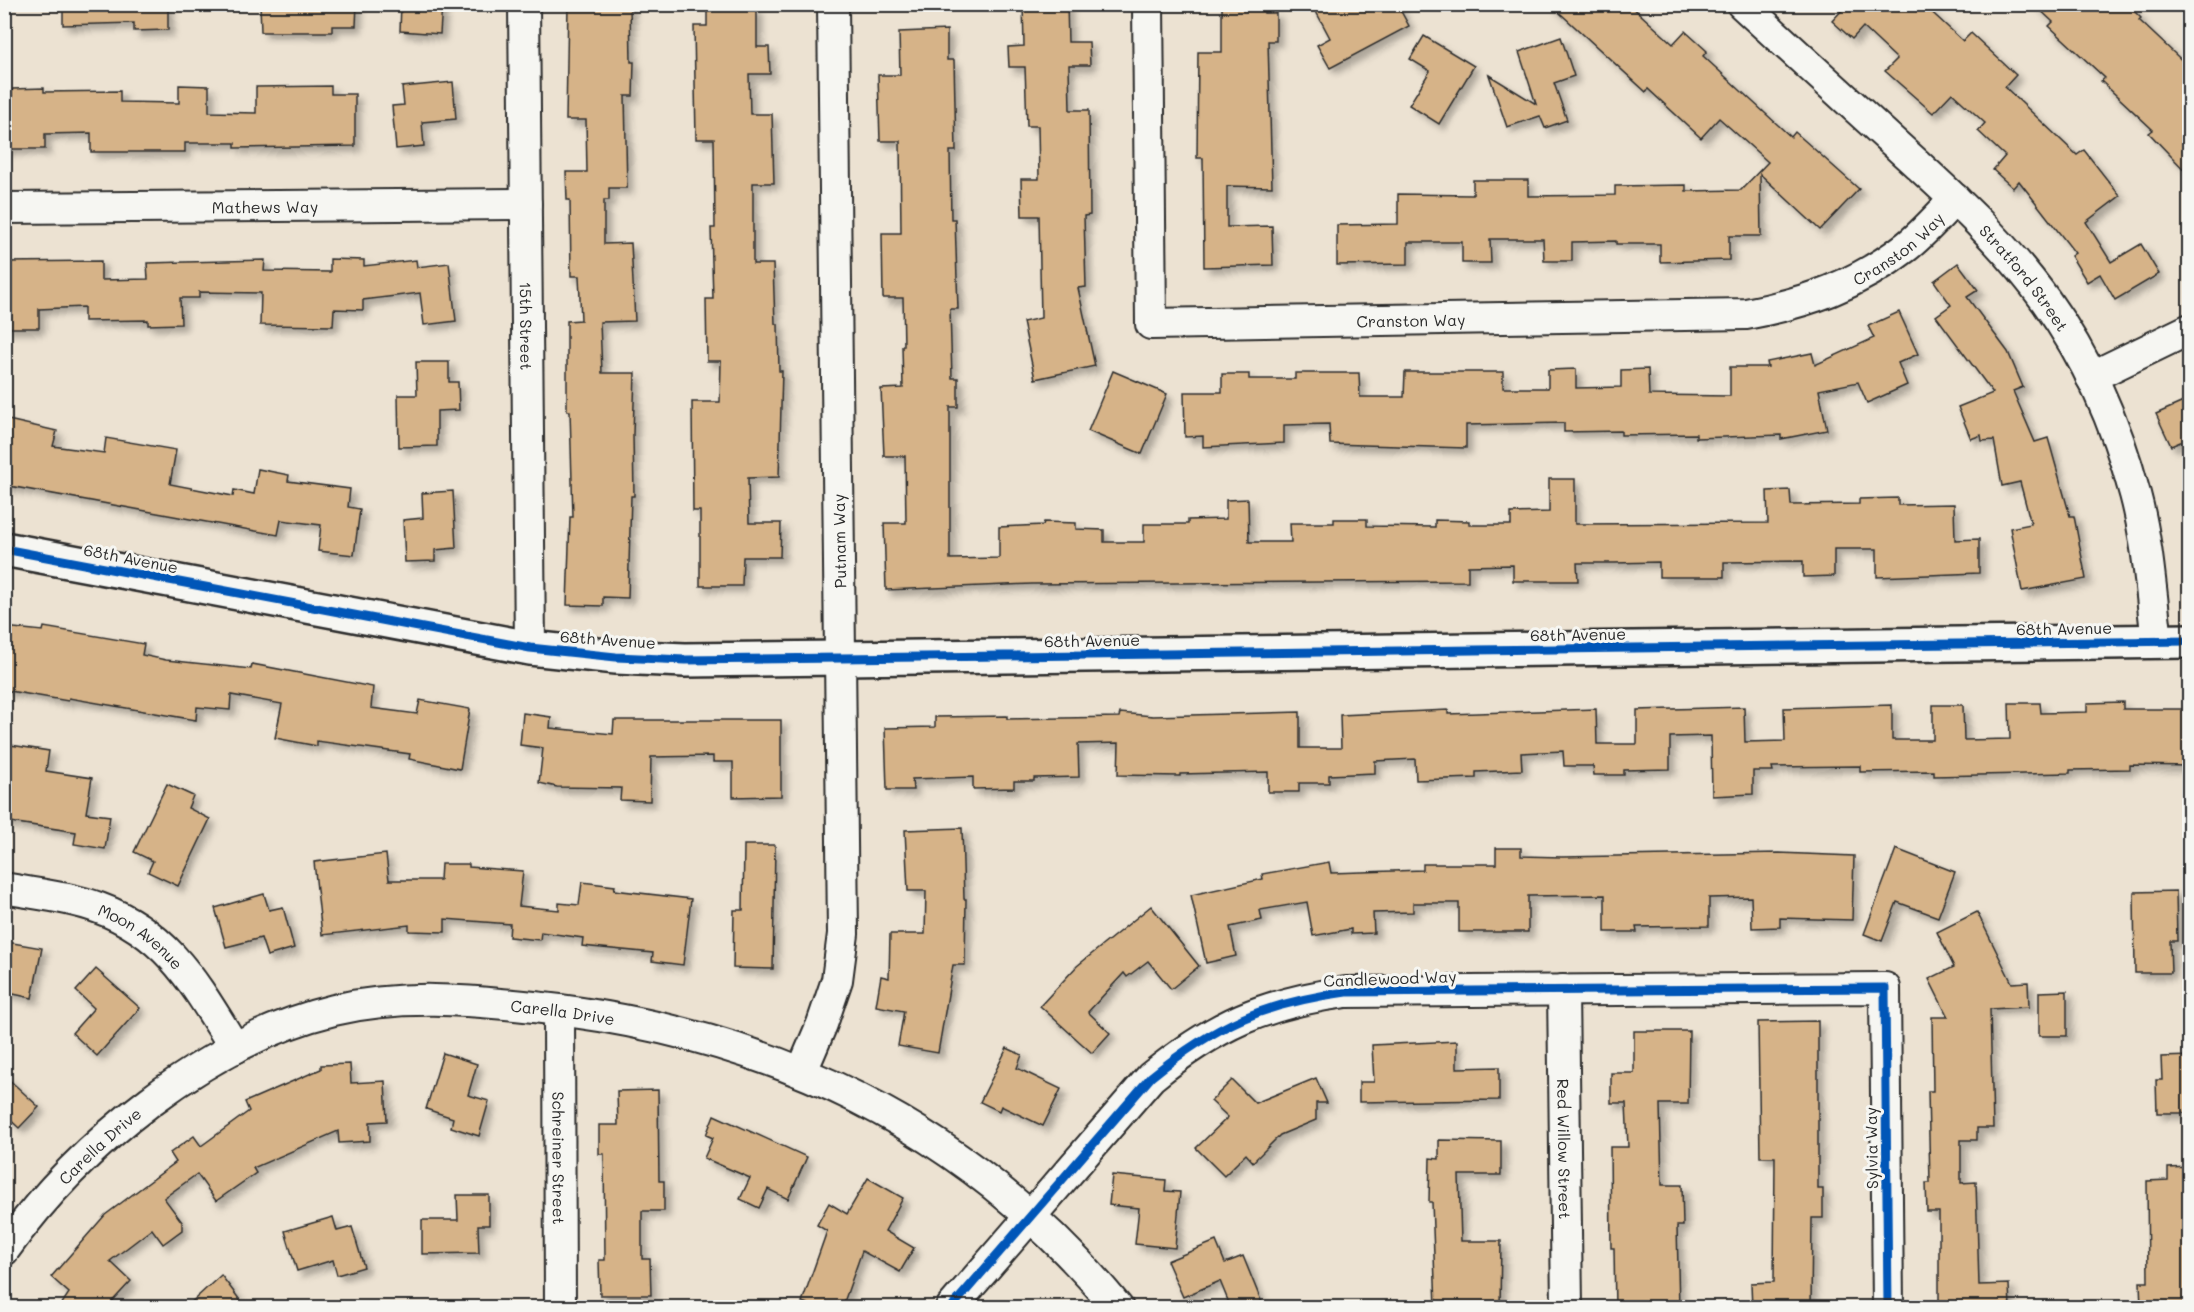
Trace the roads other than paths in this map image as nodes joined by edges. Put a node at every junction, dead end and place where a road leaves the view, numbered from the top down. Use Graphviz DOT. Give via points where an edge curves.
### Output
graph roads {
  1 [pos="524,4"];
  2 [pos="833,4"];
  3 [pos="1148,4"];
  4 [pos="1742,4"];
  5 [pos="1955,199"];
  6 [pos="526,204"];
  7 [pos="4,208"];
  8 [pos="2190,329"];
  9 [pos="2091,377"];
  10 [pos="4,549"];
  11 [pos="2157,641"];
  12 [pos="2190,641"];
  13 [pos="530,648"];
  14 [pos="841,658"];
  15 [pos="4,888"];
  16 [pos="1885,988"];
  17 [pos="1563,990"];
  18 [pos="560,1010"];
  19 [pos="235,1048"];
  20 [pos="802,1071"];
  21 [pos="1030,1214"];
  22 [pos="4,1250"];
  23 [pos="560,1308"];
  24 [pos="951,1308"];
  25 [pos="1118,1308"];
  26 [pos="1567,1308"];
  27 [pos="1888,1308"];
  1 -- 6 [label="street, 15th Street"];
  2 -- 14 [label="street, Putnam Way"];
  3 -- 5 [label="street, Cranston Way" via="1151,324 1746,314 1803,302 1869,273 1908,246"];
  4 -- 5 [label="street, Stratford Street"];
  5 -- 9 [label="street, Stratford Street" via="2000,244 2047,302"];
  6 -- 7 [label="street, Mathews Way"];
  6 -- 13 [label="street, 15th Street"];
  8 -- 9 [label="street"];
  9 -- 11 [label="street, Stratford Street" via="2135,494 2148,556"];
  10 -- 13 [label="street, 68th Avenue"];
  11 -- 12 [label="street, 68th Avenue"];
  11 -- 14 [label="street, 68th Avenue"];
  13 -- 14 [label="street, 68th Avenue" via="685,660"];
  14 -- 20 [label="street, Putnam Way" via="843,934 837,980"];
  15 -- 19 [label="street, Moon Avenue" via="97,907 131,922 156,939 192,980"];
  16 -- 17 [label="street, Candlewood Way"];
  16 -- 27 [label="street, Sylvia Way"];
  17 -- 21 [label="street, Candlewood Way" via="1346,992 1264,1008 1202,1039 1151,1077"];
  17 -- 26 [label="street, Red Willow Street"];
  18 -- 19 [label="street, Carella Drive" via="434,999 376,1002 285,1026"];
  18 -- 20 [label="street, Carella Drive" via="623,1018"];
  18 -- 23 [label="street, Schreiner Street"];
  19 -- 22 [label="street, Carella Drive" via="146,1106 100,1144 65,1178"];
  20 -- 21 [label="street, Carella Drive" via="929,1137"];
  21 -- 24 [label="street, Candlewood Way"];
  21 -- 25 [label="street, Carella Drive" via="1075,1257"];
}
